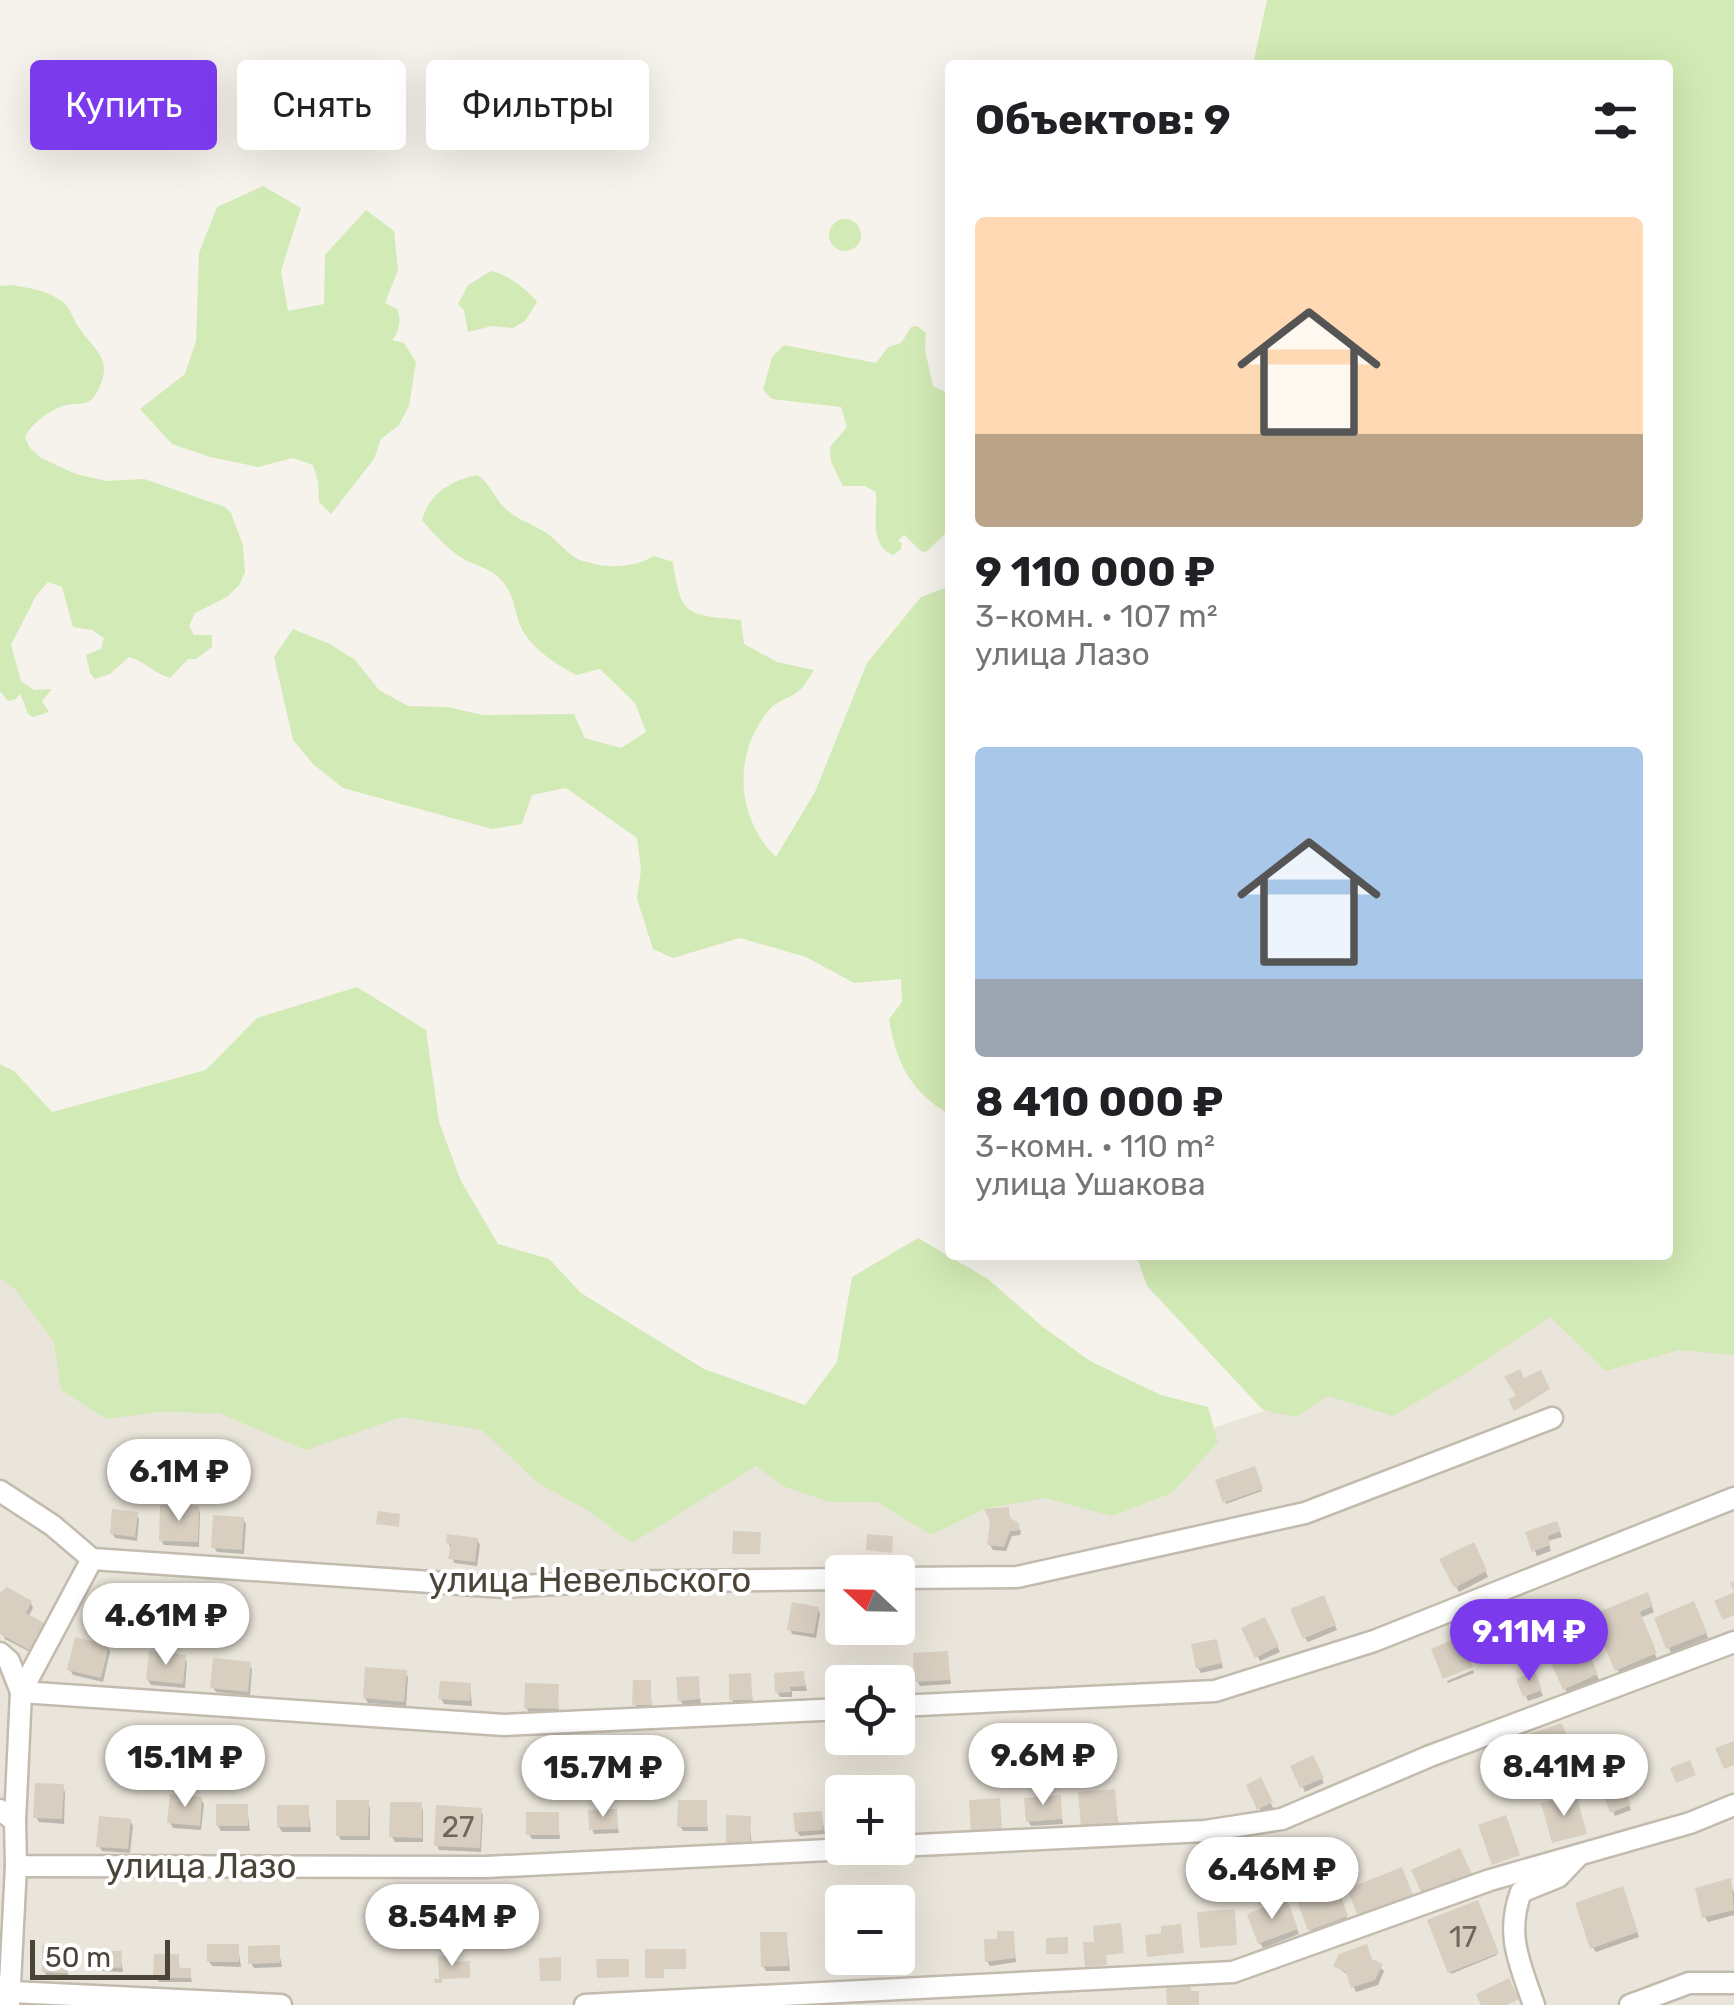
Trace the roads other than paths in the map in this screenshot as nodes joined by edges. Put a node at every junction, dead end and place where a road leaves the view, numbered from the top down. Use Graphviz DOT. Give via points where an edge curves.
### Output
graph roads {
  1 [pos="1552,1418"];
  2 [pos="0,1491"];
  3 [pos="1734,1498"];
  4 [pos="92,1559"];
  5 [pos="915,1578"];
  6 [pos="825,1579"];
  7 [pos="1734,1642"];
  8 [pos="0,1653"];
  9 [pos="21,1692"];
  10 [pos="915,1705"];
  11 [pos="825,1710"];
  12 [pos="1734,1805"];
  13 [pos="8,1816"];
  14 [pos="915,1845"];
  15 [pos="825,1850"];
  16 [pos="1579,1855"];
  17 [pos="16,1866"];
  18 [pos="1734,1983"];
  19 [pos="7,1994"];
  20 [pos="281,2005"];
  21 [pos="585,2005"];
  22 [pos="1534,2005"];
  23 [pos="1630,2005"];
  1 -- 5 [label="street" via="1305,1512 1017,1576"];
  2 -- 4 [label="street"];
  3 -- 10 [label="street" via="1374,1640 1216,1691"];
  4 -- 6 [label="street, улица Невельского" via="504,1587"];
  4 -- 9 [label="street"];
  7 -- 14 [label="street" via="1282,1819 1204,1831"];
  8 -- 9 [label="street"];
  9 -- 11 [label="street" via="504,1726"];
  9 -- 13 [label="street"];
  12 -- 16 [label="street"];
  13 -- 17 [label="street"];
  15 -- 17 [label="street, улица Лазо" via="486,1867"];
  16 -- 21 [label="street" via="1234,1972"];
  16 -- 22 [label="street" via="1558,1877 1522,1892 1513,1914 1512,1940"];
  17 -- 19 [label="street"];
  18 -- 23 [label="street" via="1689,1982"];
  19 -- 20 [label="street"];
}
